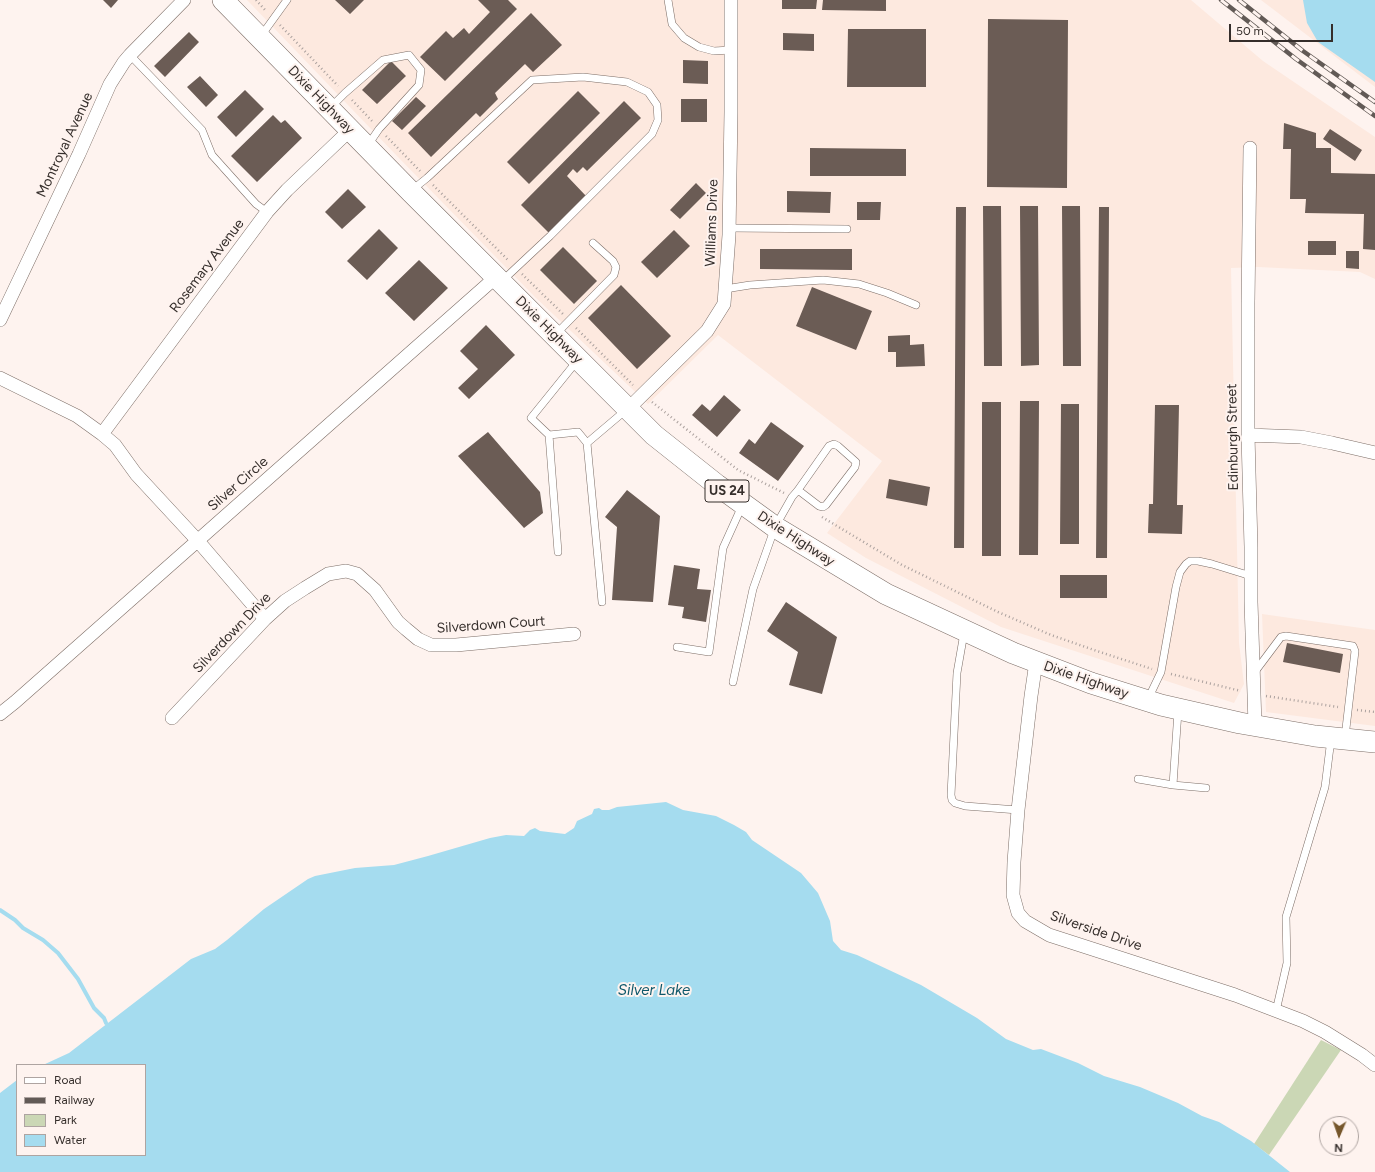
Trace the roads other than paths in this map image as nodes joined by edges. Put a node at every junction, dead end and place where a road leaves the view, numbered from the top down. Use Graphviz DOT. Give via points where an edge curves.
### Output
graph roads {
  1 [pos="184,0"];
  2 [pos="223,0"];
  3 [pos="287,0"];
  4 [pos="668,0"];
  5 [pos="731,0"];
  6 [pos="260,38"];
  7 [pos="731,50"];
  8 [pos="130,54"];
  9 [pos="330,109"];
  10 [pos="350,130"];
  11 [pos="367,146"];
  12 [pos="1250,148"];
  13 [pos="410,192"];
  14 [pos="267,212"];
  15 [pos="729,228"];
  16 [pos="847,229"];
  17 [pos="593,243"];
  18 [pos="499,280"];
  19 [pos="725,289"];
  20 [pos="916,305"];
  21 [pos="0,320"];
  22 [pos="554,336"];
  23 [pos="579,360"];
  24 [pos="0,378"];
  25 [pos="628,409"];
  26 [pos="102,434"];
  27 [pos="549,435"];
  28 [pos="1248,435"];
  29 [pos="587,443"];
  30 [pos="1375,453"];
  31 [pos="798,490"];
  32 [pos="743,504"];
  33 [pos="775,527"];
  34 [pos="198,541"];
  35 [pos="558,552"];
  36 [pos="1251,576"];
  37 [pos="365,581"];
  38 [pos="602,602"];
  39 [pos="265,619"];
  40 [pos="964,631"];
  41 [pos="574,634"];
  42 [pos="676,647"];
  43 [pos="1036,662"];
  44 [pos="1254,673"];
  45 [pos="732,682"];
  46 [pos="1148,700"];
  47 [pos="1178,709"];
  48 [pos="0,714"];
  49 [pos="172,718"];
  50 [pos="1255,725"];
  51 [pos="1338,738"];
  52 [pos="1375,742"];
  53 [pos="1138,779"];
  54 [pos="1173,784"];
  55 [pos="1206,788"];
  56 [pos="1018,810"];
  57 [pos="1276,1011"];
  58 [pos="1375,1065"];
  1 -- 8 [label="street, Montroyal Avenue"];
  2 -- 6 [label="main road, Dixie Highway / US 24"];
  3 -- 6 [label="lane"];
  4 -- 7 [label="lane" via="672,24 684,38 699,47 714,51"];
  5 -- 7 [label="street, Williams Drive"];
  6 -- 9 [label="main road, Dixie Highway / US 24"];
  7 -- 15 [label="street, Williams Drive"];
  8 -- 14 [label="lane" via="202,130 212,155 256,204"];
  8 -- 21 [label="street, Montroyal Avenue" via="110,84"];
  9 -- 10 [label="main road, Dixie Highway / US 24"];
  9 -- 11 [label="lane" via="383,60 409,55 422,70 419,85"];
  10 -- 11 [label="main road, Dixie Highway / US 24"];
  10 -- 14 [label="street, Rosemary Avenue"];
  11 -- 13 [label="main road, Dixie Highway / US 24"];
  12 -- 28 [label="street, Edinburgh Street"];
  13 -- 18 [label="main road, Dixie Highway / US 24"];
  13 -- 18 [label="lane" via="532,80 583,77 627,82 648,92 657,105 658,120 652,134 516,268"];
  14 -- 26 [label="street, Rosemary Avenue"];
  15 -- 16 [label="lane"];
  15 -- 19 [label="street, Williams Drive"];
  17 -- 22 [label="lane" via="613,260 616,267 614,275"];
  18 -- 22 [label="main road, Dixie Highway / US 24"];
  18 -- 34 [label="street, Silver Circle"];
  19 -- 20 [label="lane" via="750,284 823,280 859,284"];
  19 -- 25 [label="street, Williams Drive" via="724,304 707,331"];
  22 -- 23 [label="main road, Dixie Highway / US 24"];
  23 -- 25 [label="main road, Dixie Highway / US 24"];
  23 -- 27 [label="lane" via="531,418"];
  24 -- 26 [label="street" via="78,416"];
  25 -- 29 [label="lane"];
  25 -- 32 [label="main road, Dixie Highway / US 24" via="654,435"];
  26 -- 34 [label="street" via="115,445 136,474"];
  27 -- 29 [label="lane" via="578,432"];
  27 -- 35 [label="lane"];
  28 -- 30 [label="street" via="1301,437"];
  28 -- 36 [label="street, Edinburgh Street"];
  29 -- 38 [label="lane"];
  31 -- 31 [label="lane" via="829,446 838,446 856,462 855,467 823,507"];
  31 -- 33 [label="lane"];
  32 -- 33 [label="main road, Dixie Highway / US 24"];
  32 -- 42 [label="lane" via="723,548 709,652"];
  33 -- 40 [label="main road, Dixie Highway / US 24" via="886,594"];
  33 -- 45 [label="lane" via="753,589"];
  34 -- 39 [label="street"];
  34 -- 48 [label="street, Silver Circle"];
  36 -- 44 [label="street, Edinburgh Street"];
  36 -- 46 [label="lane" via="1198,561 1186,564 1180,572 1176,587 1161,672"];
  37 -- 39 [label="street, Silverdown Drive" via="357,574 346,571 328,574 285,601"];
  37 -- 41 [label="street, Silverdown Court" via="406,630 431,645"];
  39 -- 49 [label="street, Silverdown Drive"];
  40 -- 43 [label="main road, Dixie Highway / US 24"];
  40 -- 56 [label="lane" via="957,673 952,800 965,806"];
  43 -- 46 [label="main road, Dixie Highway / US 24" via="1091,683"];
  43 -- 56 [label="street, Silverside Drive"];
  44 -- 50 [label="street, Edinburgh Street"];
  44 -- 51 [label="lane" via="1281,637 1353,646 1355,651 1348,709"];
  46 -- 47 [label="main road, Dixie Highway / US 24"];
  47 -- 50 [label="main road, Dixie Highway / US 24"];
  47 -- 54 [label="lane"];
  50 -- 51 [label="main road, Dixie Highway / US 24"];
  51 -- 52 [label="main road, Dixie Highway / US 24"];
  51 -- 57 [label="lane" via="1286,917 1287,963"];
  53 -- 54 [label="lane"];
  54 -- 55 [label="lane"];
  56 -- 57 [label="street, Silverside Drive" via="1013,895 1018,913 1025,921 1049,935"];
  57 -- 58 [label="street, Silverside Drive" via="1325,1032"];
}
